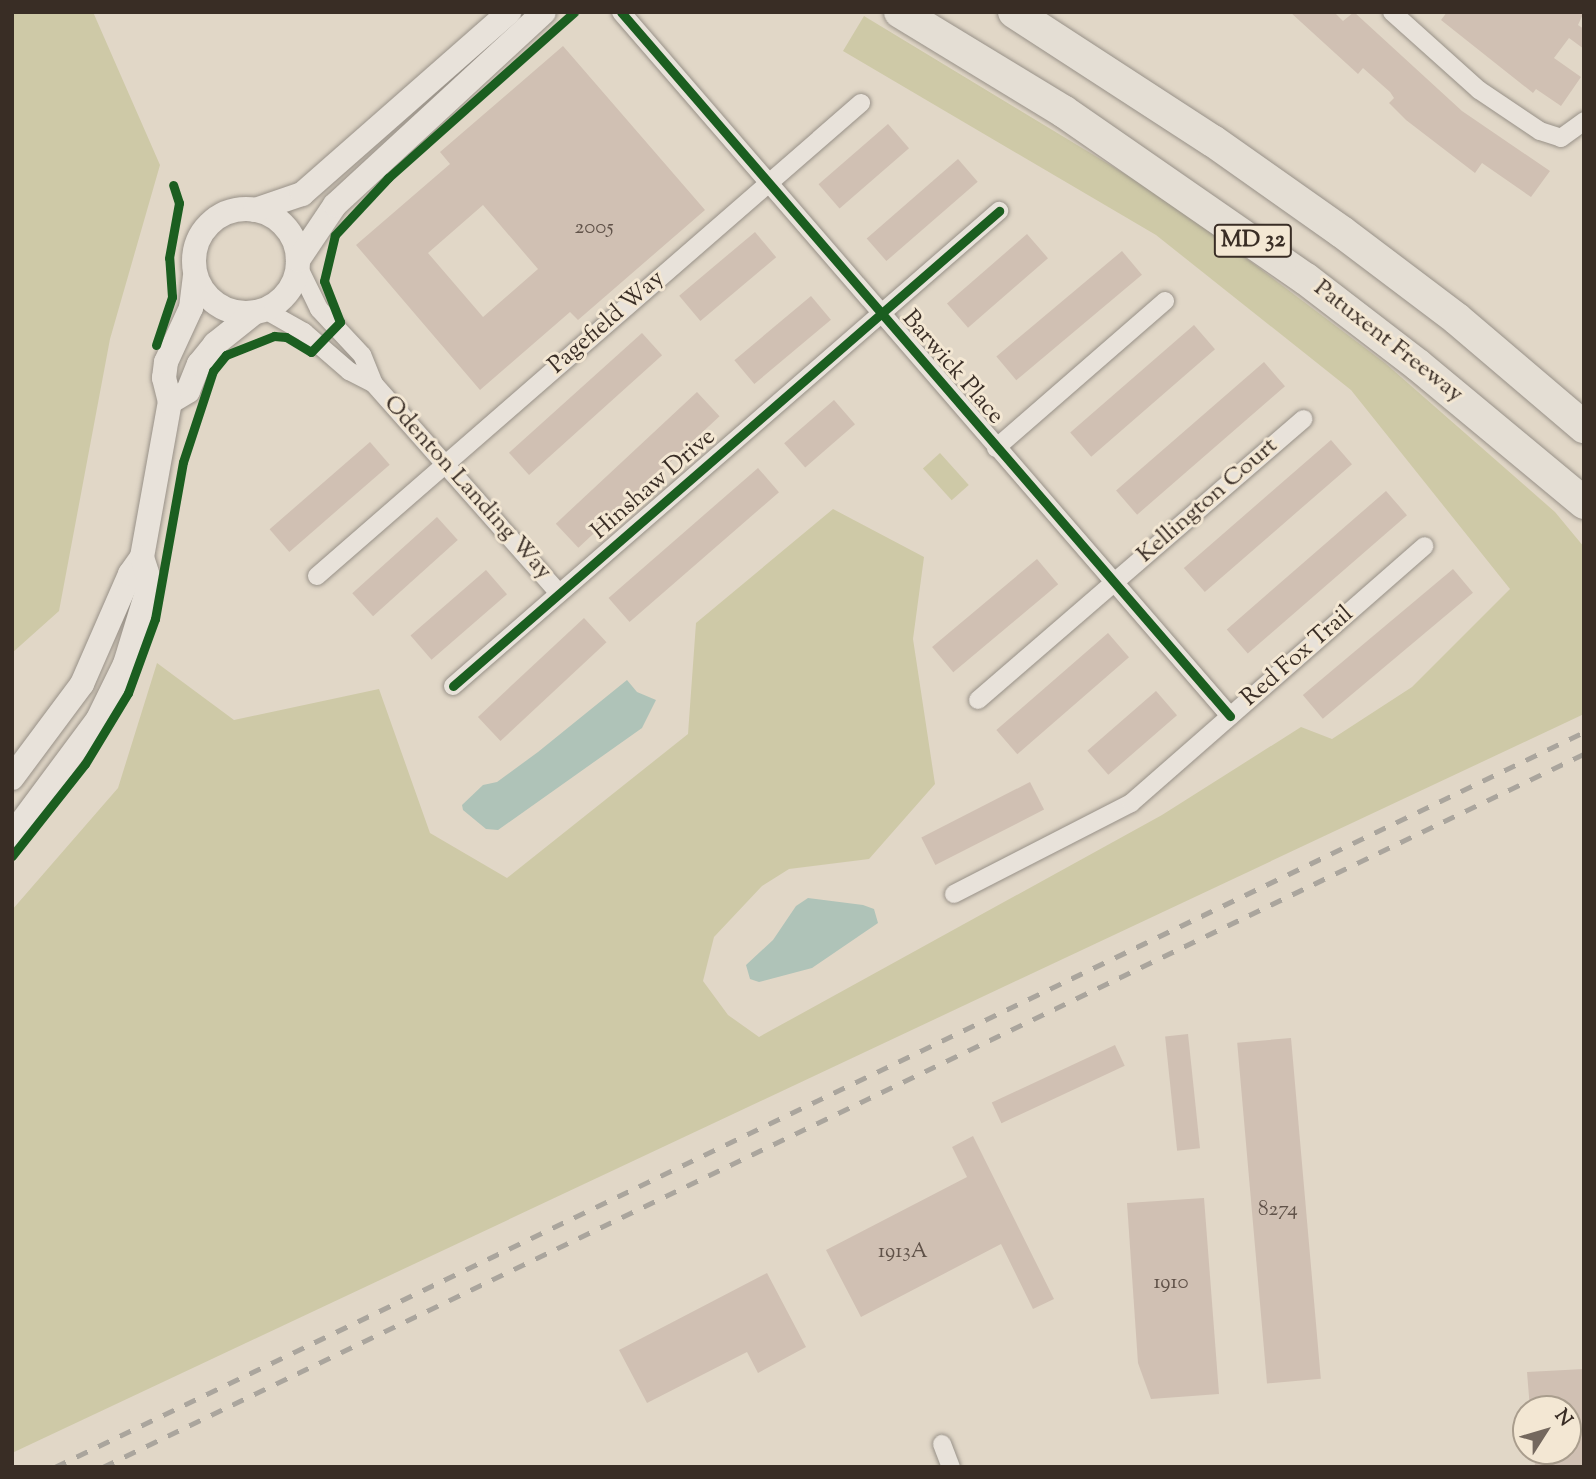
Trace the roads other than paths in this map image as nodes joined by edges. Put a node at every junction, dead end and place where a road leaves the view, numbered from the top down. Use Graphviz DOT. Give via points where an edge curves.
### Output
graph roads {
  1 [pos="509,12"];
  2 [pos="544,12"];
  3 [pos="621,12"];
  4 [pos="900,12"];
  5 [pos="1014,12"];
  6 [pos="1392,12"];
  7 [pos="861,103"];
  8 [pos="1584,121"];
  9 [pos="769,184"];
  10 [pos="256,210"];
  11 [pos="999,211"];
  12 [pos="298,263"];
  13 [pos="195,276"];
  14 [pos="1165,301"];
  15 [pos="260,312"];
  16 [pos="880,314"];
  17 [pos="374,384"];
  18 [pos="170,402"];
  19 [pos="1304,419"];
  20 [pos="1584,427"];
  21 [pos="996,449"];
  22 [pos="446,462"];
  23 [pos="1584,503"];
  24 [pos="1425,546"];
  25 [pos="142,558"];
  26 [pos="317,576"];
  27 [pos="1112,584"];
  28 [pos="559,593"];
  29 [pos="453,686"];
  30 [pos="978,700"];
  31 [pos="1230,716"];
  32 [pos="12,778"];
  33 [pos="12,835"];
  34 [pos="954,894"];
  35 [pos="942,1444"];
  36 [pos="951,1467"];
  1 -- 10 [label="street" via="302,194"];
  2 -- 12 [label="street" via="335,205"];
  3 -- 9 [label="street, Barwick Place"];
  4 -- 23 [label="highway, Patuxent Freeway / MD 32" via="1063,111 1306,279 1419,365"];
  5 -- 20 [label="highway, MD 32" via="1203,134 1342,232 1457,319"];
  6 -- 8 [label="street" via="1479,90 1539,131 1561,138"];
  7 -- 9 [label="street, Pagefield Way"];
  9 -- 16 [label="street, Barwick Place"];
  9 -- 22 [label="street, Pagefield Way"];
  10 -- 12 [label="street" via="282,223 291,235"];
  10 -- 13 [label="street" via="226,212 203,230 193,260"];
  11 -- 16 [label="street, Hinshaw Drive"];
  12 -- 15 [label="street" via="285,297"];
  12 -- 17 [label="street, Odenton Landing Way" via="319,309 362,355"];
  13 -- 15 [label="street" via="218,305 239,314"];
  13 -- 18 [label="street" via="191,308 166,362 164,379"];
  14 -- 21 [label="street"];
  15 -- 17 [label="street, Odenton Landing Way" via="304,332 349,371"];
  15 -- 18 [label="street" via="215,344 199,364 188,391"];
  16 -- 21 [label="street, Barwick Place"];
  16 -- 28 [label="street, Hinshaw Drive"];
  17 -- 22 [label="street, Odenton Landing Way"];
  18 -- 25 [label="street"];
  19 -- 27 [label="street, Kellington Court"];
  21 -- 27 [label="street, Barwick Place"];
  22 -- 26 [label="street, Pagefield Way"];
  22 -- 28 [label="street, Odenton Landing Way"];
  24 -- 31 [label="street, Red Fox Trail"];
  25 -- 32 [label="street" via="130,574 82,684"];
  25 -- 33 [label="street" via="150,582 141,619 99,719"];
  27 -- 30 [label="street, Kellington Court"];
  27 -- 31 [label="street, Barwick Place"];
  28 -- 29 [label="street, Hinshaw Drive"];
  31 -- 34 [label="street, Red Fox Trail" via="1131,803"];
  35 -- 36 [label="street"];
}
